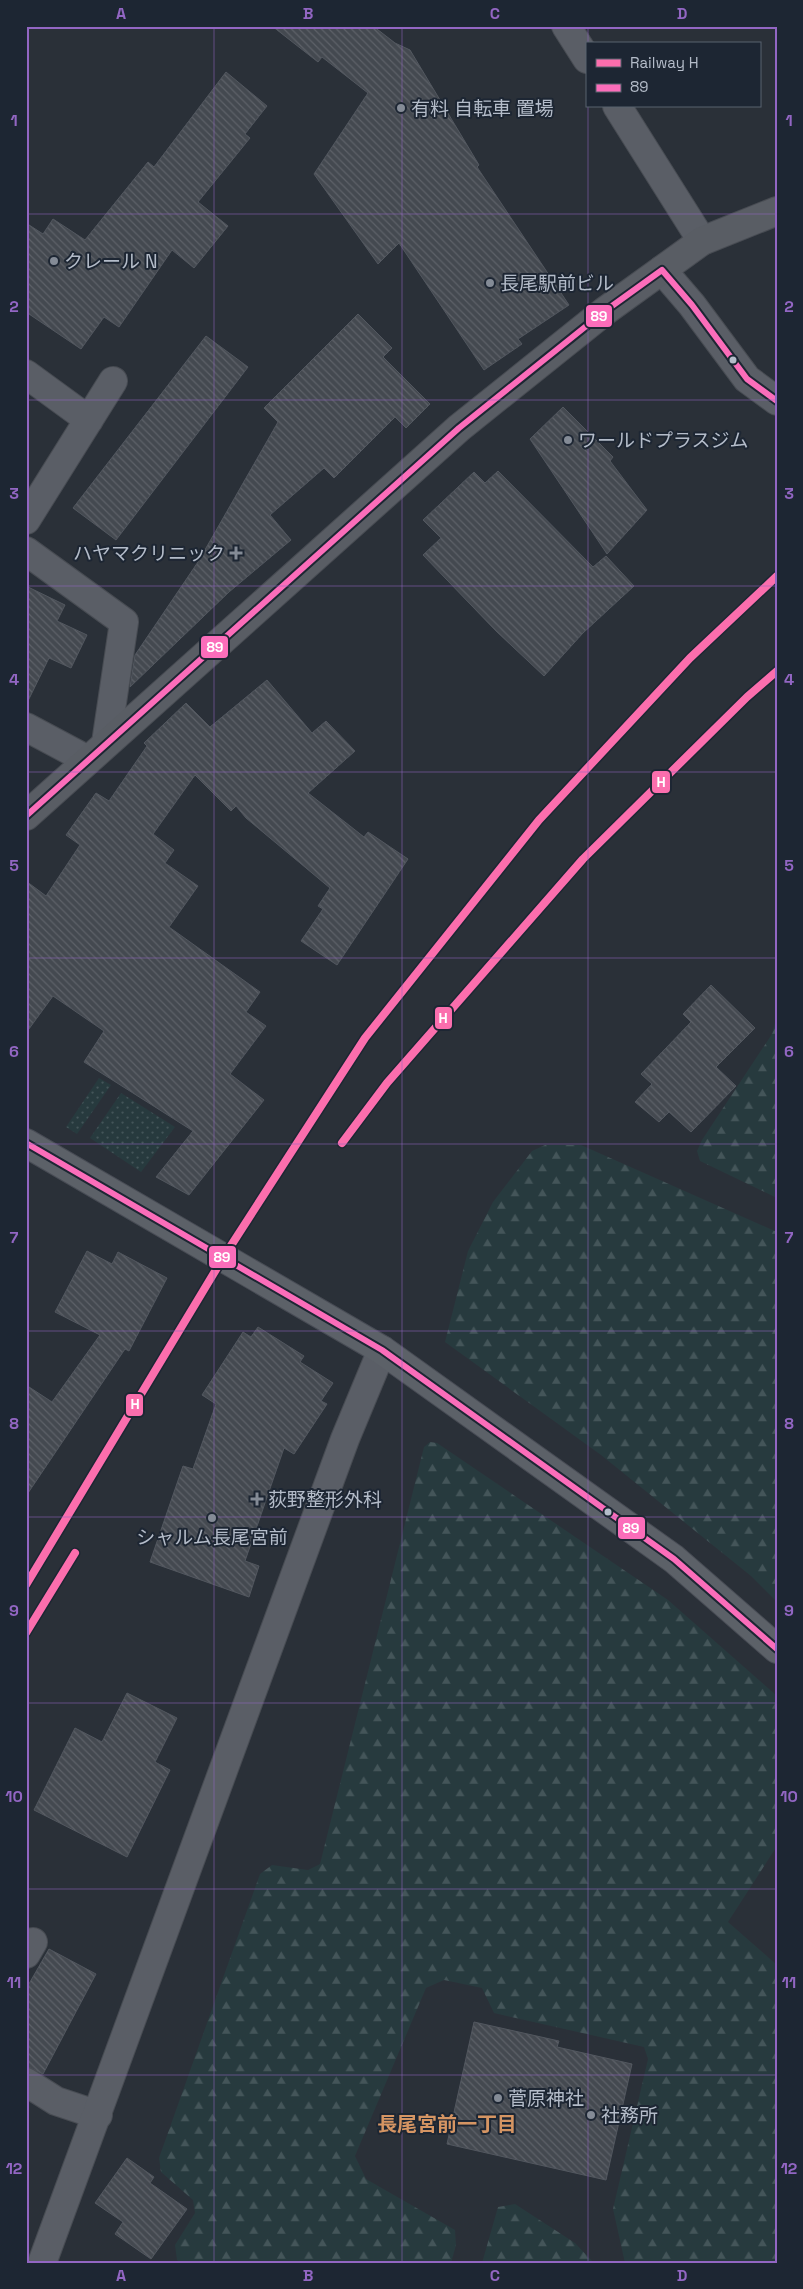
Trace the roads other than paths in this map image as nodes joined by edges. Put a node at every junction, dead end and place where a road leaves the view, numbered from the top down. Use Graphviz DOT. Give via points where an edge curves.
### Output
graph roads {
  1 [pos="566,26"];
  2 [pos="586,57"];
  3 [pos="618,108"];
  4 [pos="777,211"];
  5 [pos="702,241"];
  6 [pos="662,270"];
  7 [pos="26,374"];
  8 [pos="113,381"];
  9 [pos="777,401"];
  10 [pos="89,420"];
  11 [pos="26,520"];
  12 [pos="26,550"];
  13 [pos="26,727"];
  14 [pos="97,752"];
  15 [pos="26,816"];
  16 [pos="26,1143"];
  17 [pos="382,1350"];
  18 [pos="777,1649"];
  19 [pos="26,2082"];
  20 [pos="98,2115"];
  21 [pos="42,2263"];
  1 -- 2 [label="street"];
  3 -- 5 [label="street"];
  4 -- 5 [label="main road"];
  5 -- 6 [label="main road"];
  6 -- 9 [label="street" via="746,379"];
  6 -- 14 [label="main road" via="605,311 459,428"];
  7 -- 10 [label="street"];
  8 -- 10 [label="street"];
  10 -- 11 [label="street"];
  12 -- 14 [label="street" via="124,622"];
  13 -- 14 [label="street"];
  14 -- 15 [label="main road"];
  16 -- 17 [label="main road"];
  17 -- 18 [label="main road" via="674,1559"];
  17 -- 20 [label="street" via="345,1439"];
  19 -- 20 [label="street" via="56,2101"];
  20 -- 21 [label="street"];
}
